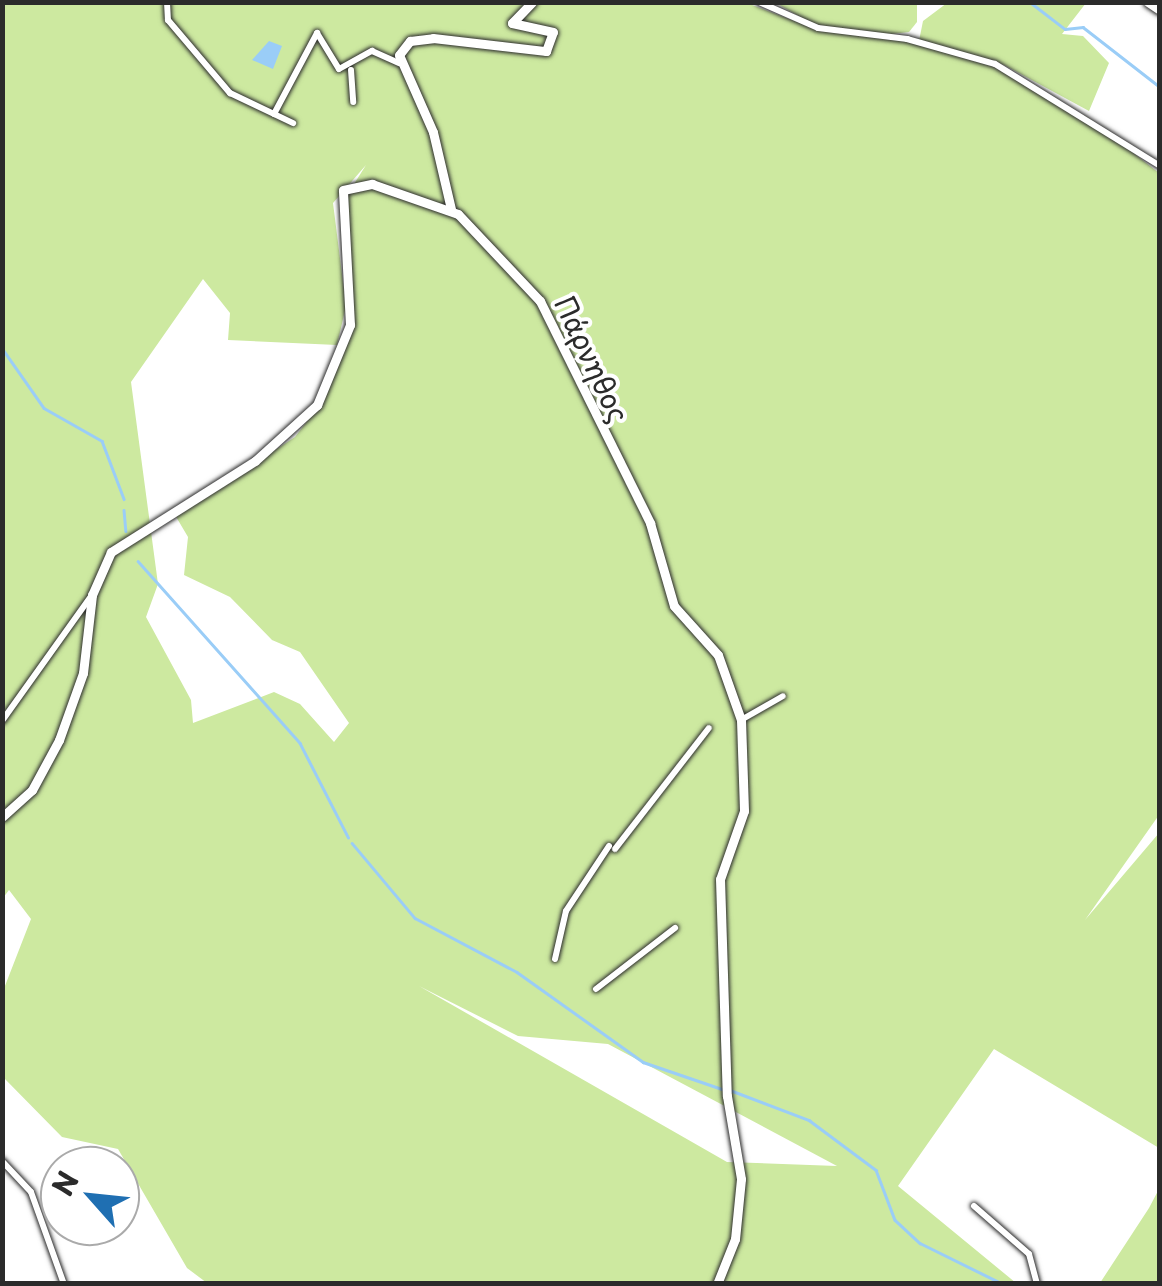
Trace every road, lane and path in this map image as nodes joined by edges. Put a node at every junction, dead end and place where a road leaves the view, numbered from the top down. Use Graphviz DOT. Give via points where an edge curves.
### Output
graph roads {
  1 [pos="532,2"];
  2 [pos="759,2"];
  3 [pos="1148,2"];
  4 [pos="168,3"];
  5 [pos="1160,10"];
  6 [pos="399,63"];
  7 [pos="351,70"];
  8 [pos="353,102"];
  9 [pos="274,114"];
  10 [pos="293,122"];
  11 [pos="1160,166"];
  12 [pos="450,210"];
  13 [pos="92,595"];
  14 [pos="783,696"];
  15 [pos="740,720"];
  16 [pos="2,721"];
  17 [pos="708,728"];
  18 [pos="2,817"];
  19 [pos="675,928"];
  20 [pos="555,959"];
  21 [pos="596,989"];
  22 [pos="2,1161"];
  23 [pos="974,1206"];
  24 [pos="64,1284"];
  25 [pos="718,1284"];
  26 [pos="1037,1284"];
  1 -- 6 [label="main road" via="512,20 552,32 554,45 415,40"];
  2 -- 11 [label="street" via="818,28 907,39 994,64"];
  3 -- 5 [label="main road"];
  4 -- 9 [label="street" via="200,63 230,93"];
  6 -- 7 [label="street" via="372,51"];
  6 -- 12 [label="main road" via="433,132"];
  7 -- 8 [label="street"];
  7 -- 9 [label="street" via="336,68 330,40 318,32"];
  9 -- 10 [label="street"];
  12 -- 13 [label="main road, Πάρνηθος" via="372,184 345,188 350,324 312,414 254,461 118,545"];
  12 -- 15 [label="main road, Πάρνηθος" via="540,301 645,512 674,606 718,655"];
  13 -- 16 [label="street"];
  13 -- 18 [label="main road, Πάρνηθος" via="74,704 32,790"];
  14 -- 15 [label="street"];
  15 -- 25 [label="main road, Πάρνηθος" via="744,811 720,879 727,1096 740,1179"];
  17 -- 20 [label="street" via="566,912"];
  19 -- 21 [label="street"];
  22 -- 24 [label="street" via="31,1192"];
  23 -- 26 [label="street" via="1029,1254"];
}
